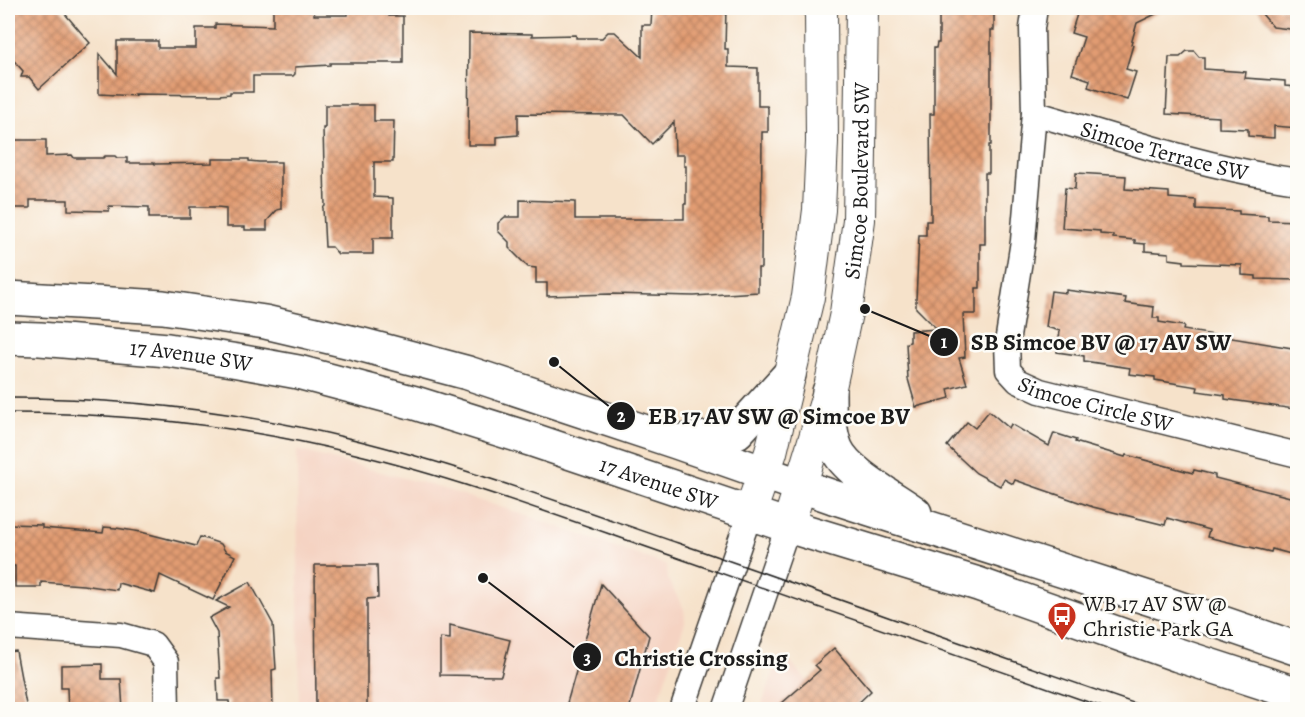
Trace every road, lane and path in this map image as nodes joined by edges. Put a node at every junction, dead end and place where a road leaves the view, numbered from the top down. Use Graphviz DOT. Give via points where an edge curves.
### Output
graph roads {
  1 [pos="821,8"];
  2 [pos="862,8"];
  3 [pos="1035,8"];
  4 [pos="1034,113"];
  5 [pos="1298,181"];
  6 [pos="8,298"];
  7 [pos="8,338"];
  8 [pos="789,375"];
  9 [pos="829,392"];
  10 [pos="676,442"];
  11 [pos="1298,455"];
  12 [pos="764,473"];
  13 [pos="799,486"];
  14 [pos="750,513"];
  15 [pos="788,526"];
  16 [pos="944,532"];
  17 [pos="8,627"];
  18 [pos="1298,649"];
  19 [pos="1298,694"];
  20 [pos="167,710"];
  21 [pos="682,710"];
  22 [pos="725,710"];
  1 -- 8 [label="street, Simcoe Boulevard SW" via="819,210 808,297"];
  2 -- 9 [label="street, Simcoe Boulevard SW" via="859,220 846,313"];
  3 -- 4 [label="street, Simcoe Circle SW"];
  4 -- 5 [label="street, Simcoe Terrace SW" via="1191,160"];
  4 -- 11 [label="street, Simcoe Circle SW" via="1023,241 1007,343 1008,370 1018,381 1040,390"];
  6 -- 10 [label="main road, 17 Avenue SW" via="163,307 265,322 468,373"];
  7 -- 14 [label="main road, 17 Avenue SW" via="168,350 298,372 415,403"];
  8 -- 10 [label="main road" via="737,432"];
  8 -- 12 [label="street, Simcoe Boulevard SW"];
  9 -- 13 [label="street, Simcoe Boulevard SW"];
  9 -- 16 [label="main road" via="832,435 848,464"];
  10 -- 12 [label="main road, 17 Avenue SW"];
  12 -- 13 [label="main road, 17 Avenue SW"];
  12 -- 14 [label="street, Simcoe Boulevard SW"];
  13 -- 15 [label="street, Simcoe Boulevard SW"];
  13 -- 16 [label="main road, 17 Avenue SW"];
  14 -- 15 [label="main road, 17 Avenue SW"];
  14 -- 21 [label="street"];
  15 -- 19 [label="main road, 17 Avenue SW" via="978,584"];
  15 -- 22 [label="street"];
  16 -- 18 [label="main road, 17 Avenue SW"];
  17 -- 20 [label="street" via="121,635 153,644 166,662"];
}
